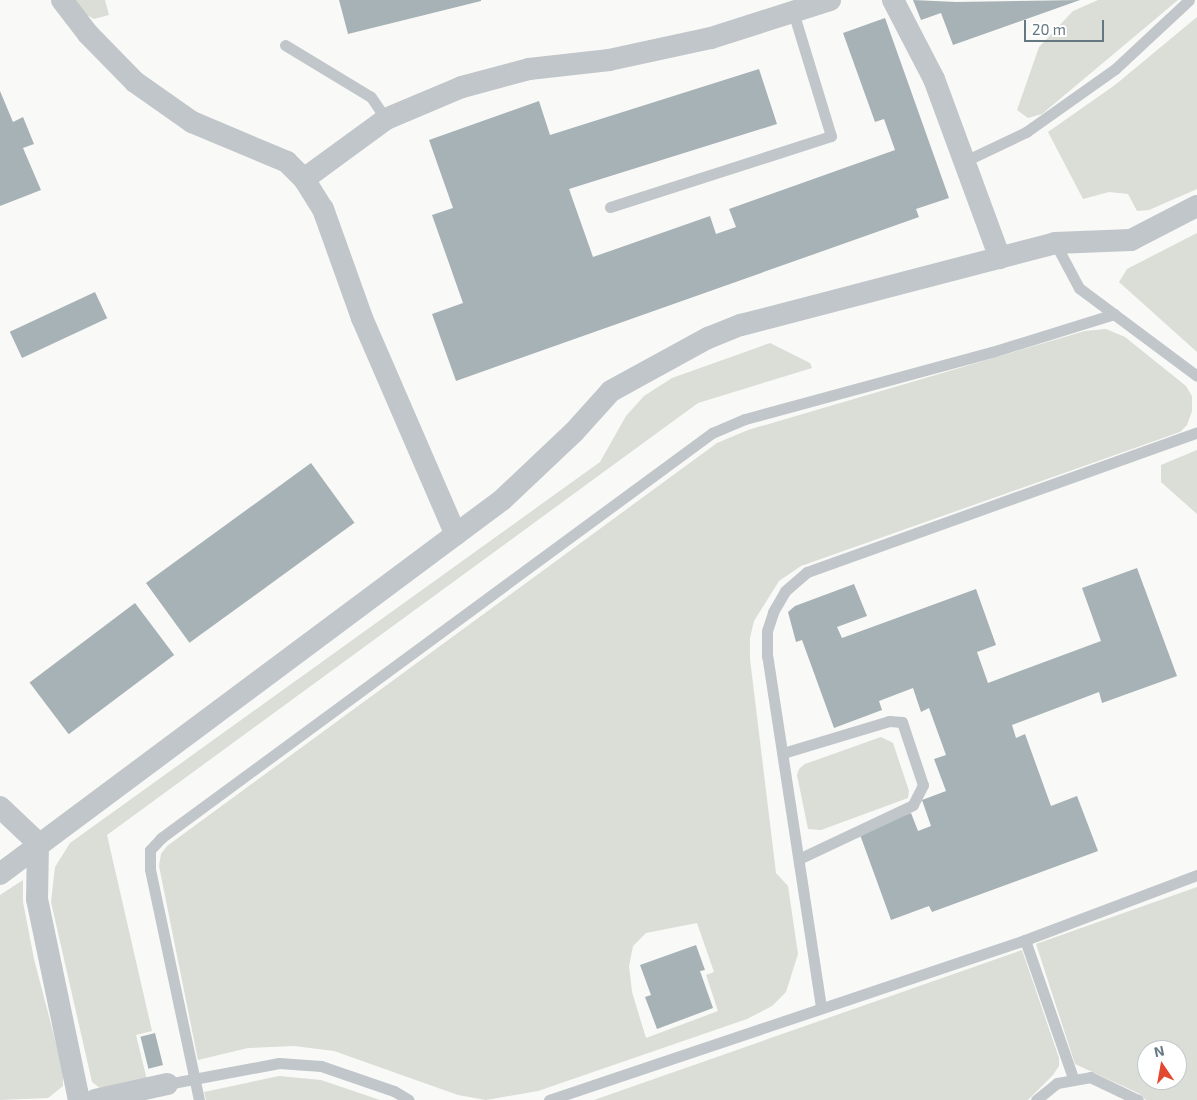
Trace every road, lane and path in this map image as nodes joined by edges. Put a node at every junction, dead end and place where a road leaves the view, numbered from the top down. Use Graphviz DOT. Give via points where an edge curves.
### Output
graph roads {
  1 [pos="62,0"];
  2 [pos="830,0"];
  3 [pos="893,0"];
  4 [pos="1189,0"];
  5 [pos="793,12"];
  6 [pos="285,45"];
  7 [pos="386,119"];
  8 [pos="965,161"];
  9 [pos="304,179"];
  10 [pos="1197,206"];
  11 [pos="610,207"];
  12 [pos="1055,243"];
  13 [pos="1000,258"];
  14 [pos="1114,314"];
  15 [pos="1197,376"];
  16 [pos="1197,432"];
  17 [pos="456,535"];
  18 [pos="783,753"];
  19 [pos="0,807"];
  20 [pos="38,843"];
  21 [pos="799,859"];
  22 [pos="0,874"];
  23 [pos="1197,875"];
  24 [pos="1025,940"];
  25 [pos="821,1007"];
  26 [pos="1073,1078"];
  27 [pos="167,1084"];
  28 [pos="79,1100"];
  29 [pos="95,1100"];
  30 [pos="199,1100"];
  31 [pos="409,1100"];
  32 [pos="549,1100"];
  33 [pos="1036,1100"];
  34 [pos="1138,1100"];
  1 -- 9 [label="street" via="88,34 135,82 192,122 287,162"];
  2 -- 5 [label="street"];
  3 -- 8 [label="street" via="934,79"];
  4 -- 8 [label="lane" via="1115,69 1026,132"];
  5 -- 7 [label="street" via="711,38 619,58 529,69 462,87"];
  5 -- 11 [label="lane" via="831,136"];
  6 -- 7 [label="lane" via="371,97"];
  7 -- 9 [label="street"];
  8 -- 13 [label="street"];
  9 -- 17 [label="street" via="323,209 362,318"];
  10 -- 12 [label="street" via="1131,240"];
  12 -- 13 [label="street"];
  12 -- 14 [label="lane" via="1079,288"];
  13 -- 17 [label="street" via="741,325 708,338 611,391 574,432 502,500"];
  14 -- 15 [label="lane"];
  14 -- 30 [label="lane" via="992,352 745,419 712,433 161,838 150,850 150,870"];
  16 -- 18 [label="lane" via="807,572 785,591 767,631"];
  17 -- 20 [label="street"];
  18 -- 21 [label="lane"];
  18 -- 21 [label="lane" via="889,721 902,722 923,785 913,805"];
  19 -- 20 [label="street"];
  20 -- 22 [label="street"];
  20 -- 28 [label="street" via="38,899"];
  21 -- 25 [label="lane"];
  23 -- 24 [label="lane"];
  24 -- 25 [label="lane"];
  24 -- 26 [label="lane"];
  25 -- 32 [label="lane"];
  26 -- 33 [label="lane" via="1057,1083"];
  26 -- 34 [label="lane" via="1090,1077"];
  27 -- 29 [label="street"];
  27 -- 31 [label="lane" via="279,1063 321,1066 394,1091"];
}
